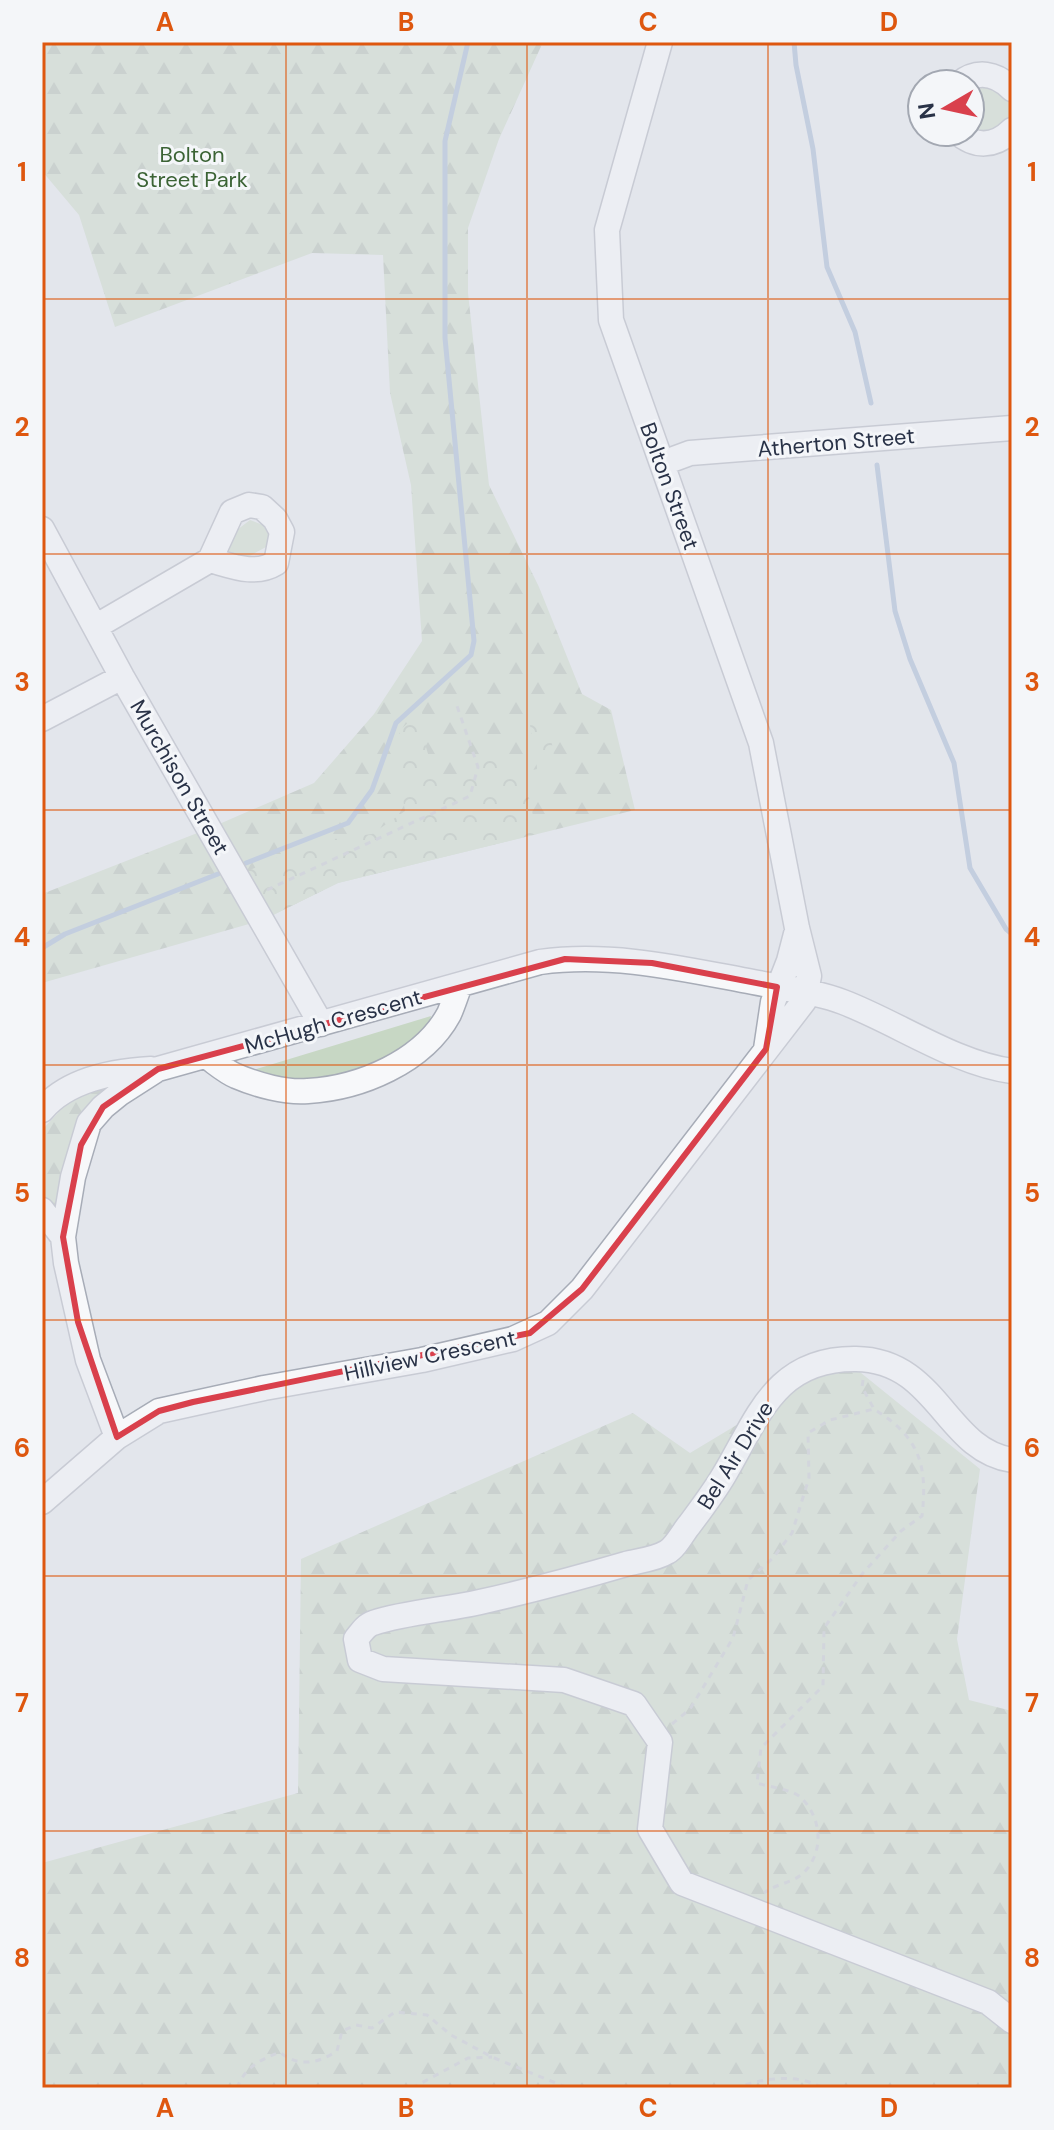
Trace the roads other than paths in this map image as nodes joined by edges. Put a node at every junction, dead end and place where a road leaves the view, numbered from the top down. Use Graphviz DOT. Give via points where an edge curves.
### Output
graph roads {
  1 [pos="660,42"];
  2 [pos="986,75"];
  3 [pos="1012,89"];
  4 [pos="1012,130"];
  5 [pos="986,144"];
  6 [pos="1012,428"];
  7 [pos="663,463"];
  8 [pos="42,529"];
  9 [pos="210,560"];
  10 [pos="95,627"];
  11 [pos="122,677"];
  12 [pos="42,719"];
  13 [pos="797,928"];
  14 [pos="460,985"];
  15 [pos="777,987"];
  16 [pos="807,991"];
  17 [pos="321,1024"];
  18 [pos="766,1049"];
  19 [pos="206,1056"];
  20 [pos="158,1069"];
  21 [pos="1012,1071"];
  22 [pos="42,1110"];
  23 [pos="42,1210"];
  24 [pos="63,1237"];
  25 [pos="117,1437"];
  26 [pos="1012,1460"];
  27 [pos="44,1499"];
  28 [pos="1012,2021"];
  1 -- 7 [label="street, Bolton Street" via="607,230 607,275 611,320"];
  2 -- 3 [label="street" via="1004,80"];
  4 -- 5 [label="street"];
  6 -- 7 [label="street, Atherton Street" via="690,453"];
  7 -- 13 [label="street, Bolton Street" via="761,743"];
  8 -- 10 [label="street, Murchison Street"];
  9 -- 10 [label="street"];
  10 -- 11 [label="street, Murchison Street"];
  11 -- 12 [label="street"];
  11 -- 17 [label="street, Murchison Street"];
  13 -- 15 [label="street, Bolton Street"];
  13 -- 16 [label="street, Bolton Street" via="809,976"];
  14 -- 15 [label="street, McHugh Crescent" via="540,962 605,959"];
  14 -- 17 [label="street, McHugh Crescent"];
  14 -- 19 [label="street, McHugh Crescent" via="448,1015 407,1059 358,1081 305,1091 266,1086 234,1076"];
  15 -- 16 [label="street"];
  15 -- 18 [label="street, Hillview Crescent"];
  16 -- 18 [label="street, Hillview Crescent" via="797,1013"];
  16 -- 21 [label="street" via="874,1015 979,1064"];
  17 -- 19 [label="street, McHugh Crescent"];
  18 -- 25 [label="street, Hillview Crescent" via="582,1289 548,1323 513,1339 422,1360 193,1402 159,1411"];
  19 -- 20 [label="street, McHugh Crescent"];
  20 -- 22 [label="street, McHugh Crescent" via="83,1083 62,1092"];
  20 -- 24 [label="street, McHugh Crescent" via="119,1094 89,1123"];
  23 -- 24 [label="street, McHugh Crescent"];
  24 -- 25 [label="street, McHugh Crescent" via="88,1360"];
  25 -- 27 [label="street, Hillview Crescent"];
  26 -- 28 [label="street, Bel Air Drive" via="978,1448 910,1376 868,1360 830,1362 786,1380 755,1417 725,1474 668,1552 479,1602 369,1623 356,1639 360,1660 383,1669 564,1680 634,1704 660,1742 650,1829 682,1883 988,2002"];
}
